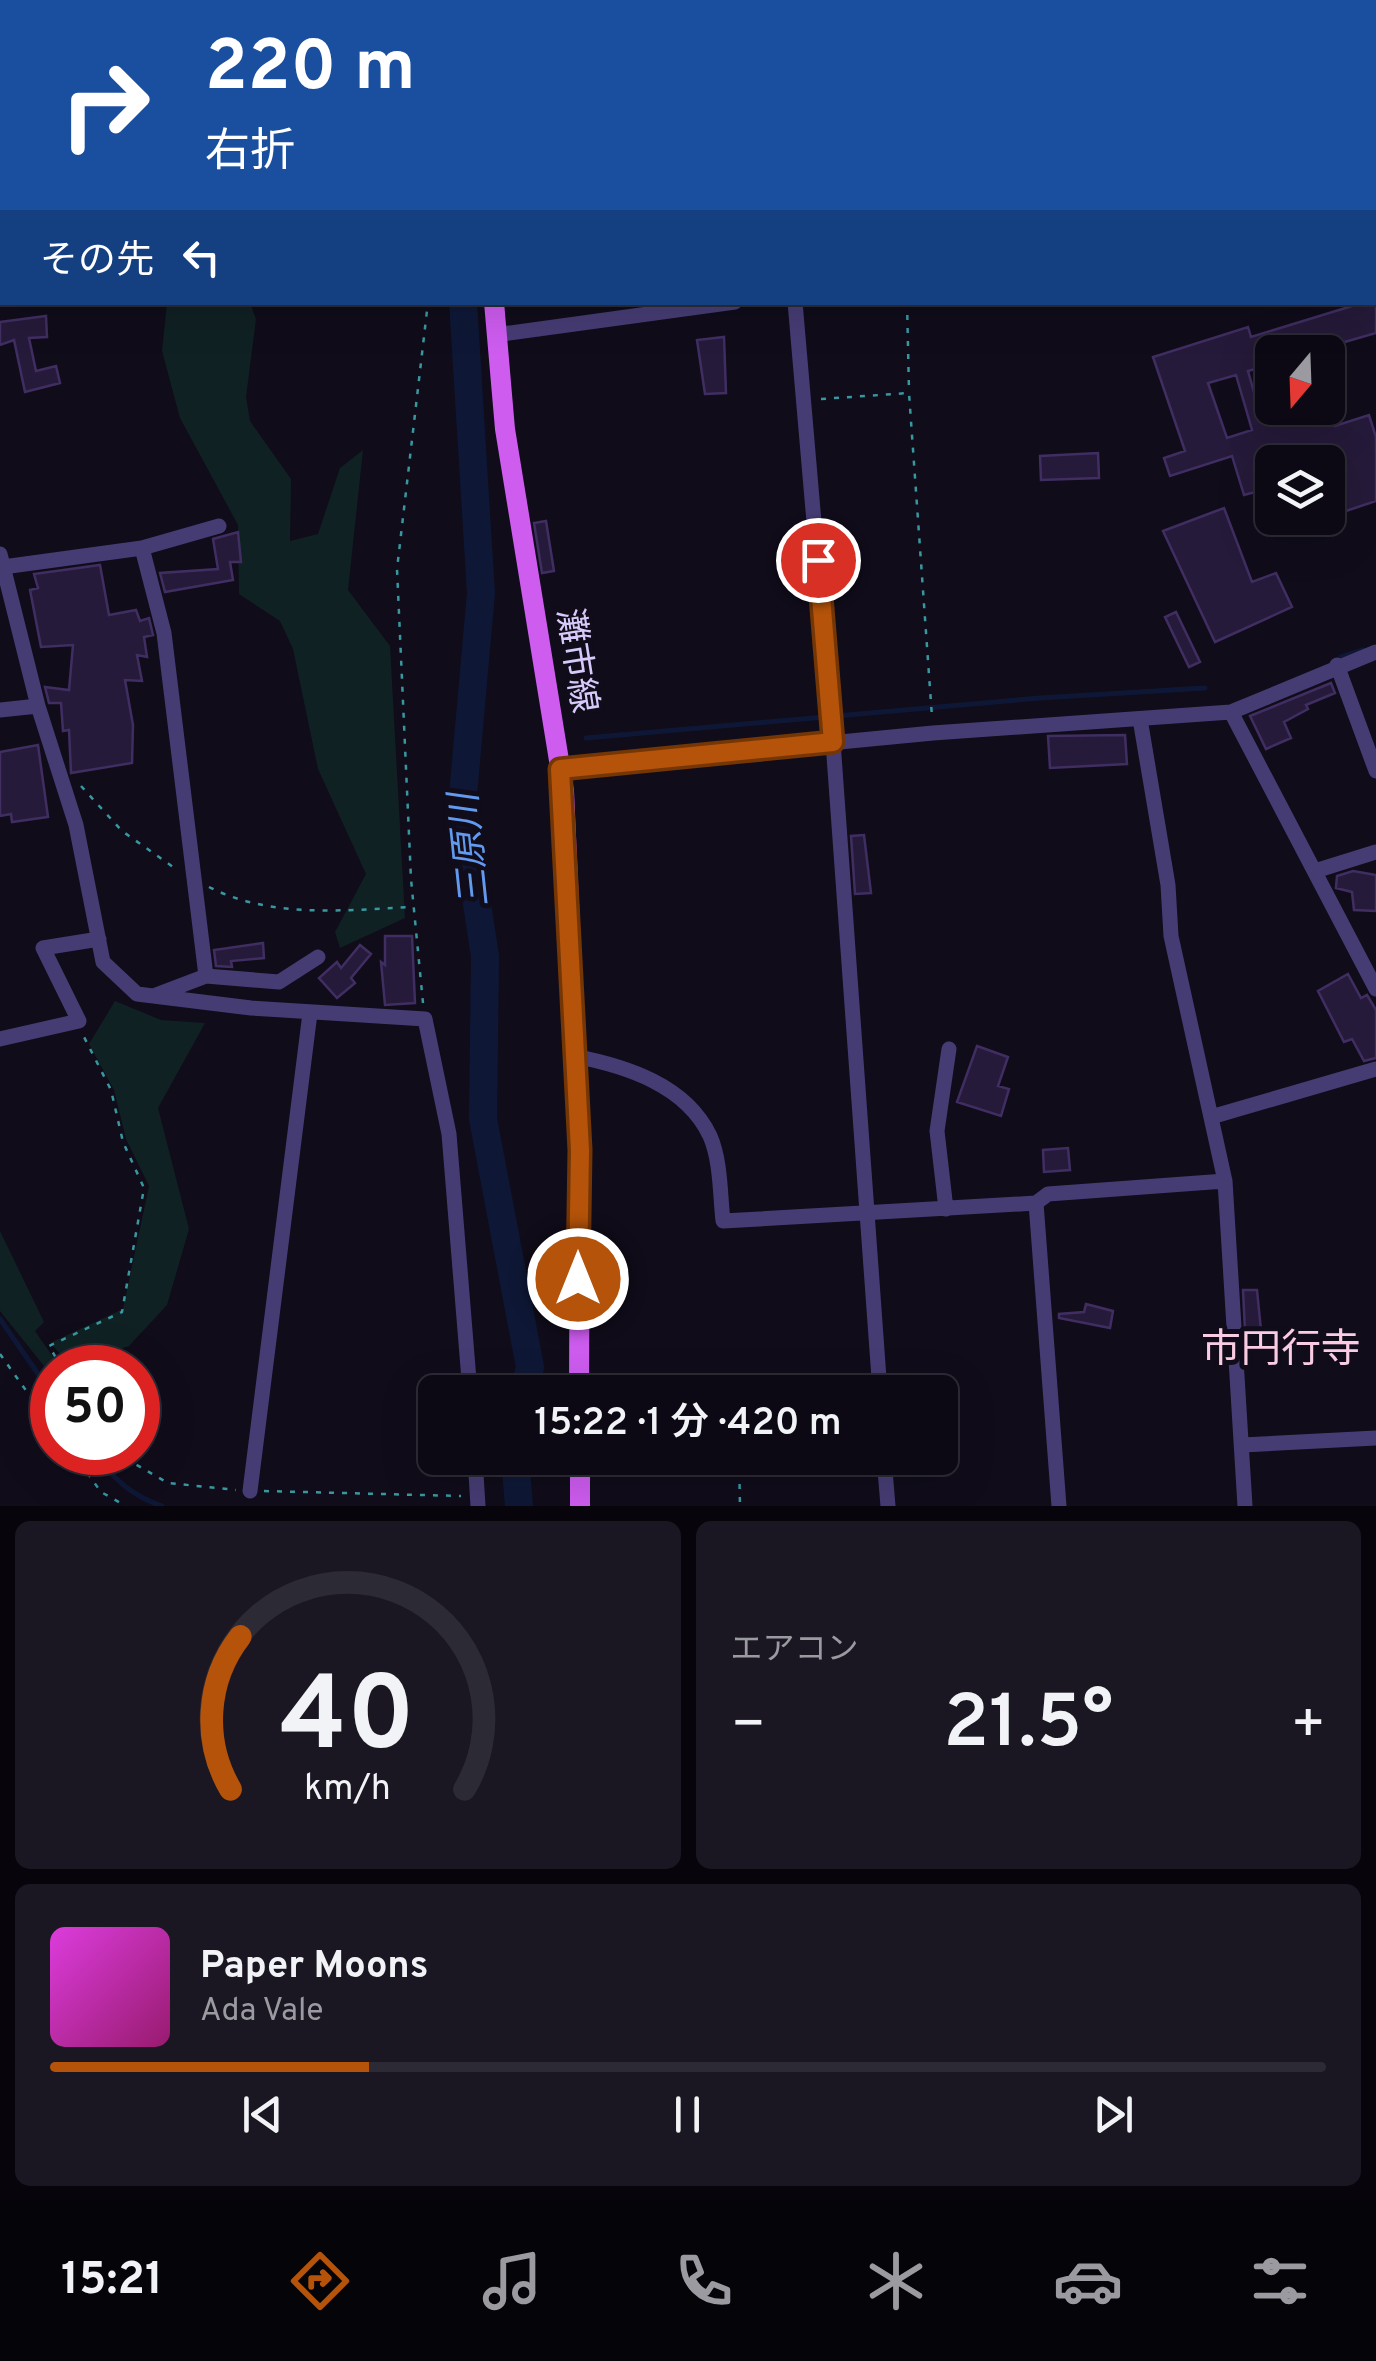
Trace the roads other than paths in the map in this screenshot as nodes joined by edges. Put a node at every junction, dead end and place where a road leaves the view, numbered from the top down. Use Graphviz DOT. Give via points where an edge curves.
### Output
graph roads {
  1 [pos="494,305"];
  2 [pos="713,305"];
  3 [pos="795,305"];
  4 [pos="496,335"];
  5 [pos="219,526"];
  6 [pos="142,548"];
  7 [pos="2,561"];
  8 [pos="1376,652"];
  9 [pos="1337,665"];
  10 [pos="38,706"];
  11 [pos="0,710"];
  12 [pos="1231,712"];
  13 [pos="1140,719"];
  14 [pos="833,742"];
  15 [pos="560,769"];
  16 [pos="1376,770"];
  17 [pos="1376,852"];
  18 [pos="1316,870"];
  19 [pos="99,939"];
  20 [pos="318,958"];
  21 [pos="206,976"];
  22 [pos="1376,989"];
  23 [pos="152,996"];
  24 [pos="310,1012"];
  25 [pos="0,1039"];
  26 [pos="950,1049"];
  27 [pos="574,1056"];
  28 [pos="1376,1069"];
  29 [pos="1211,1117"];
  30 [pos="1224,1181"];
  31 [pos="1036,1203"];
  32 [pos="946,1210"];
  33 [pos="867,1212"];
  34 [pos="469,1375"];
  35 [pos="579,1375"];
  36 [pos="879,1375"];
  37 [pos="1376,1438"];
  38 [pos="1242,1445"];
  39 [pos="476,1475"];
  40 [pos="580,1475"];
  41 [pos="885,1475"];
  42 [pos="250,1490"];
  43 [pos="478,1501"];
  44 [pos="580,1506"];
  45 [pos="888,1506"];
  46 [pos="1060,1506"];
  47 [pos="1245,1506"];
  1 -- 4 [label="main road, 灘市線"];
  2 -- 4 [label="street"];
  3 -- 14 [label="street"];
  4 -- 15 [label="main road, 灘市線"];
  5 -- 6 [label="street"];
  6 -- 7 [label="street"];
  6 -- 21 [label="street" via="164,633"];
  7 -- 10 [label="street"];
  8 -- 9 [label="street"];
  9 -- 12 [label="street"];
  9 -- 16 [label="street"];
  10 -- 11 [label="street"];
  10 -- 19 [label="street" via="76,824"];
  12 -- 13 [label="street"];
  12 -- 18 [label="street"];
  13 -- 14 [label="street"];
  13 -- 29 [label="street" via="1171,936"];
  14 -- 15 [label="street"];
  14 -- 33 [label="street"];
  15 -- 27 [label="main road, 灘市線"];
  17 -- 18 [label="street"];
  18 -- 22 [label="street"];
  19 -- 23 [label="street" via="103,962 137,994"];
  19 -- 25 [label="street" via="43,948 79,1021"];
  20 -- 21 [label="street" via="278,982"];
  21 -- 23 [label="street"];
  23 -- 24 [label="street"];
  24 -- 34 [label="street" via="425,1019 450,1134"];
  24 -- 42 [label="street"];
  26 -- 32 [label="street" via="938,1131"];
  27 -- 33 [label="street" via="646,1076 689,1105 710,1138 723,1221"];
  27 -- 35 [label="main road, 灘市線"];
  28 -- 29 [label="street"];
  29 -- 30 [label="street"];
  30 -- 31 [label="street" via="1048,1194"];
  30 -- 38 [label="street"];
  31 -- 32 [label="street"];
  31 -- 46 [label="street"];
  32 -- 33 [label="street"];
  33 -- 36 [label="street"];
  37 -- 38 [label="street"];
  38 -- 47 [label="street"];
  39 -- 43 [label="street"];
  40 -- 44 [label="main road"];
  41 -- 45 [label="street"];
}
